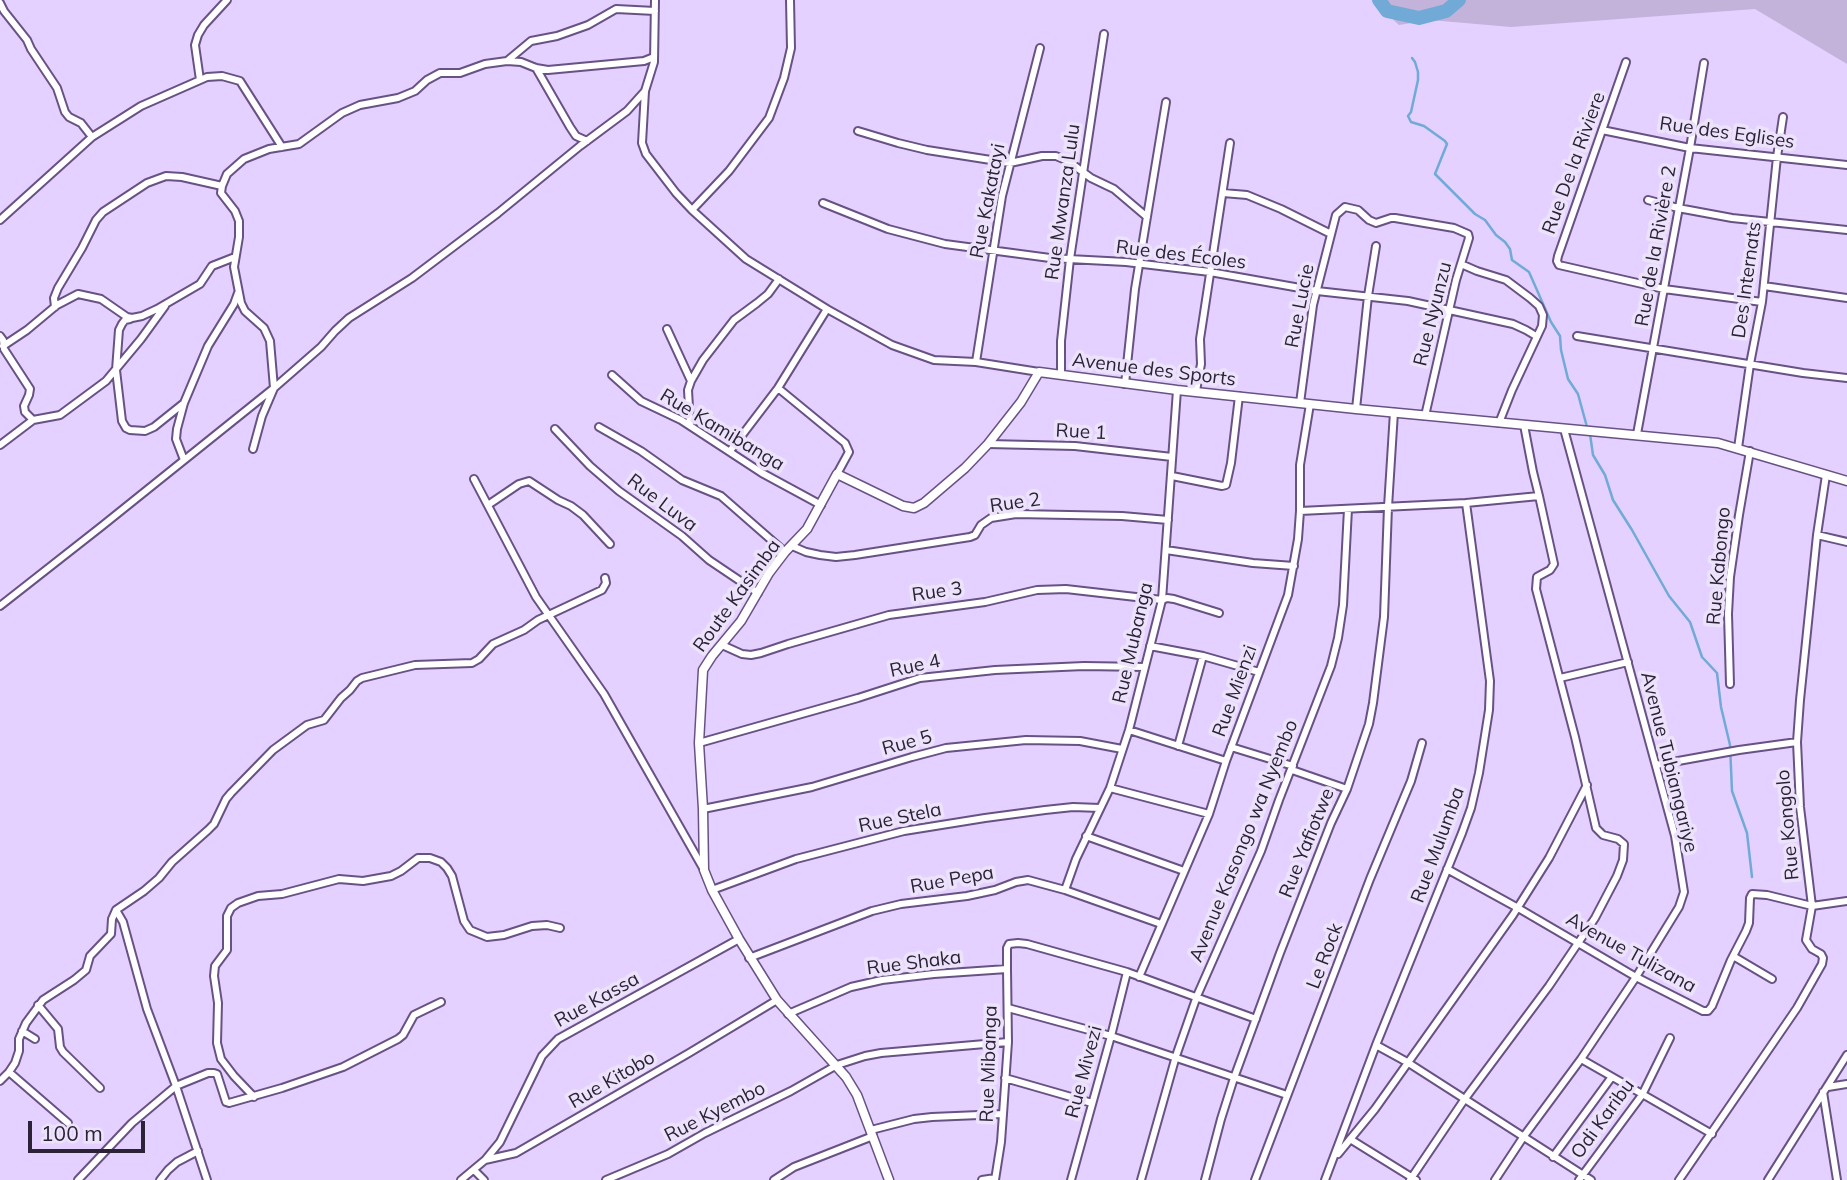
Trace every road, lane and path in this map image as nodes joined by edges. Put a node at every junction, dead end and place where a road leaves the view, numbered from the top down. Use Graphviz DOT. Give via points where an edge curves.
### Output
graph roads {
  1 [pos="227,0"];
  2 [pos="655,0"];
  3 [pos="790,0"];
  4 [pos="0,3"];
  5 [pos="655,11"];
  6 [pos="1104,34"];
  7 [pos="1040,48"];
  8 [pos="654,57"];
  9 [pos="507,61"];
  10 [pos="1626,62"];
  11 [pos="1704,63"];
  12 [pos="536,68"];
  13 [pos="200,80"];
  14 [pos="645,91"];
  15 [pos="1166,103"];
  16 [pos="1783,117"];
  17 [pos="1602,130"];
  18 [pos="858,131"];
  19 [pos="92,137"];
  20 [pos="587,141"];
  21 [pos="1230,143"];
  22 [pos="282,147"];
  23 [pos="1690,148"];
  24 [pos="1777,157"];
  25 [pos="1010,163"];
  26 [pos="1847,165"];
  27 [pos="1084,174"];
  28 [pos="222,186"];
  29 [pos="1223,193"];
  30 [pos="1648,200"];
  31 [pos="823,203"];
  32 [pos="1678,208"];
  33 [pos="692,210"];
  34 [pos="1336,215"];
  35 [pos="1147,217"];
  36 [pos="0,220"];
  37 [pos="1771,223"];
  38 [pos="1847,230"];
  39 [pos="1331,234"];
  40 [pos="1376,246"];
  41 [pos="995,252"];
  42 [pos="236,257"];
  43 [pos="1070,259"];
  44 [pos="1139,264"];
  45 [pos="1461,264"];
  46 [pos="1210,272"];
  47 [pos="779,279"];
  48 [pos="1764,286"];
  49 [pos="1664,289"];
  50 [pos="239,291"];
  51 [pos="1317,291"];
  52 [pos="1368,296"];
  53 [pos="1847,298"];
  54 [pos="1762,302"];
  55 [pos="167,303"];
  56 [pos="55,307"];
  57 [pos="827,309"];
  58 [pos="1449,309"];
  59 [pos="132,318"];
  60 [pos="667,329"];
  61 [pos="0,336"];
  62 [pos="1535,336"];
  63 [pos="1577,336"];
  64 [pos="1654,348"];
  65 [pos="3,349"];
  66 [pos="976,362"];
  67 [pos="1751,364"];
  68 [pos="116,370"];
  69 [pos="1039,372"];
  70 [pos="611,375"];
  71 [pos="1061,375"];
  72 [pos="1847,378"];
  73 [pos="691,381"];
  74 [pos="1125,384"];
  75 [pos="274,388"];
  76 [pos="778,388"];
  77 [pos="1177,390"];
  78 [pos="1196,391"];
  79 [pos="1240,396"];
  80 [pos="184,402"];
  81 [pos="1305,404"];
  82 [pos="1356,409"];
  83 [pos="1394,412"];
  84 [pos="1424,416"];
  85 [pos="33,420"];
  86 [pos="1499,423"];
  87 [pos="690,425"];
  88 [pos="1524,425"];
  89 [pos="599,427"];
  90 [pos="555,429"];
  91 [pos="1564,429"];
  92 [pos="1637,434"];
  93 [pos="988,444"];
  94 [pos="0,445"];
  95 [pos="1738,448"];
  96 [pos="253,449"];
  97 [pos="730,451"];
  98 [pos="1750,451"];
  99 [pos="1172,457"];
  100 [pos="184,460"];
  101 [pos="837,474"];
  102 [pos="1826,475"];
  103 [pos="1172,476"];
  104 [pos="474,479"];
  105 [pos="1847,481"];
  106 [pos="1539,496"];
  107 [pos="1466,503"];
  108 [pos="488,505"];
  109 [pos="821,505"];
  110 [pos="1388,507"];
  111 [pos="1348,509"];
  112 [pos="1300,511"];
  113 [pos="1168,520"];
  114 [pos="1816,535"];
  115 [pos="1847,542"];
  116 [pos="610,544"];
  117 [pos="788,549"];
  118 [pos="1166,550"];
  119 [pos="1294,566"];
  120 [pos="606,578"];
  121 [pos="758,593"];
  122 [pos="1162,600"];
  123 [pos="0,606"];
  124 [pos="1219,613"];
  125 [pos="548,616"];
  126 [pos="722,645"];
  127 [pos="1150,646"];
  128 [pos="1203,656"];
  129 [pos="1628,662"];
  130 [pos="1145,667"];
  131 [pos="1259,672"];
  132 [pos="1560,678"];
  133 [pos="1730,684"];
  134 [pos="1129,730"];
  135 [pos="699,743"];
  136 [pos="1422,743"];
  137 [pos="1797,743"];
  138 [pos="1178,746"];
  139 [pos="1231,747"];
  140 [pos="1122,750"];
  141 [pos="1226,761"];
  142 [pos="1656,765"];
  143 [pos="1292,768"];
  144 [pos="1587,785"];
  145 [pos="1110,788"];
  146 [pos="1347,789"];
  147 [pos="1100,808"];
  148 [pos="704,809"];
  149 [pos="1209,814"];
  150 [pos="1086,836"];
  151 [pos="704,870"];
  152 [pos="1447,870"];
  153 [pos="1184,871"];
  154 [pos="712,890"];
  155 [pos="1065,890"];
  156 [pos="1847,901"];
  157 [pos="1812,906"];
  158 [pos="1518,908"];
  159 [pos="116,910"];
  160 [pos="1161,924"];
  161 [pos="560,928"];
  162 [pos="739,939"];
  163 [pos="1578,943"];
  164 [pos="1733,956"];
  165 [pos="749,958"];
  166 [pos="1007,969"];
  167 [pos="1127,972"];
  168 [pos="1139,977"];
  169 [pos="1636,977"];
  170 [pos="1772,979"];
  171 [pos="1197,996"];
  172 [pos="777,1000"];
  173 [pos="441,1002"];
  174 [pos="37,1005"];
  175 [pos="1008,1008"];
  176 [pos="788,1014"];
  177 [pos="1256,1019"];
  178 [pos="22,1031"];
  179 [pos="1111,1036"];
  180 [pos="1670,1038"];
  181 [pos="35,1039"];
  182 [pos="1007,1042"];
  183 [pos="1376,1045"];
  184 [pos="1847,1055"];
  185 [pos="1176,1056"];
  186 [pos="1581,1059"];
  187 [pos="1407,1062"];
  188 [pos="837,1065"];
  189 [pos="9,1072"];
  190 [pos="1234,1077"];
  191 [pos="1005,1078"];
  192 [pos="1611,1078"];
  193 [pos="0,1081"];
  194 [pos="1847,1084"];
  195 [pos="176,1086"];
  196 [pos="100,1088"];
  197 [pos="1826,1090"];
  198 [pos="1287,1095"];
  199 [pos="1642,1095"];
  200 [pos="254,1097"];
  201 [pos="1464,1100"];
  202 [pos="1092,1103"];
  203 [pos="1003,1114"];
  204 [pos="68,1123"];
  205 [pos="872,1133"];
  206 [pos="1712,1134"];
  207 [pos="1524,1136"];
  208 [pos="1350,1139"];
  209 [pos="198,1151"];
  210 [pos="1553,1157"];
  211 [pos="485,1160"];
  212 [pos="1332,1161"];
  213 [pos="474,1170"];
  214 [pos="1580,1178"];
  215 [pos="995,1179"];
  216 [pos="1413,1179"];
  217 [pos="78,1180"];
  218 [pos="160,1180"];
  219 [pos="207,1180"];
  220 [pos="461,1180"];
  221 [pos="484,1180"];
  222 [pos="606,1180"];
  223 [pos="774,1180"];
  224 [pos="889,1180"];
  225 [pos="982,1180"];
  226 [pos="1071,1180"];
  227 [pos="1141,1180"];
  228 [pos="1205,1180"];
  229 [pos="1255,1180"];
  230 [pos="1325,1180"];
  231 [pos="1495,1180"];
  232 [pos="1591,1180"];
  233 [pos="1679,1180"];
  234 [pos="1768,1180"];
  235 [pos="1837,1180"];
  1 -- 13 [label="street" via="198,34"];
  2 -- 5 [label="street, Avenue des Sports"];
  3 -- 33 [label="street" via="791,48 769,118"];
  4 -- 19 [label="street" via="50,76 65,112"];
  5 -- 8 [label="street, Avenue des Sports"];
  5 -- 9 [label="street" via="616,9 587,25 531,41"];
  6 -- 27 [label="street, Rue Mwanza Lulu"];
  7 -- 25 [label="street, Rue Kakatayi"];
  8 -- 12 [label="street"];
  8 -- 14 [label="street, Avenue des Sports"];
  9 -- 12 [label="street"];
  9 -- 22 [label="street" via="434,75 415,91 360,105 299,144"];
  10 -- 17 [label="street, Rue De la Riviere"];
  11 -- 23 [label="street, Rue de la Rivière 2"];
  12 -- 20 [label="street" via="576,136"];
  13 -- 19 [label="street" via="141,106"];
  13 -- 22 [label="street" via="222,76 240,81"];
  14 -- 20 [label="street"];
  14 -- 33 [label="street, Avenue des Sports" via="643,149"];
  15 -- 35 [label="street"];
  16 -- 24 [label="street, Des Internats"];
  17 -- 23 [label="street, Rue des Eglises"];
  17 -- 49 [label="street, Rue De la Riviere" via="1557,261 1567,268"];
  18 -- 25 [label="street" via="918,148"];
  19 -- 36 [label="street"];
  20 -- 75 [label="street" via="412,278 349,318"];
  21 -- 29 [label="street"];
  22 -- 28 [label="street" via="244,159 227,174"];
  23 -- 24 [label="street, Rue des Eglises"];
  23 -- 32 [label="street, Rue de la Rivière 2"];
  24 -- 26 [label="street, Rue des Eglises"];
  24 -- 37 [label="street, Des Internats"];
  25 -- 27 [label="street" via="1049,155 1068,161"];
  25 -- 41 [label="street, Rue Kakatayi"];
  27 -- 35 [label="street" via="1114,189"];
  27 -- 43 [label="street, Rue Mwanza Lulu"];
  28 -- 42 [label="street" via="221,193 239,221"];
  28 -- 56 [label="street" via="166,176 103,212 58,288"];
  29 -- 39 [label="street" via="1247,195"];
  29 -- 46 [label="street"];
  30 -- 32 [label="street"];
  31 -- 41 [label="street, Rue des Écoles" via="888,229"];
  32 -- 37 [label="street"];
  32 -- 49 [label="street, Rue de la Rivière 2"];
  33 -- 47 [label="street, Avenue des Sports" via="747,259"];
  34 -- 39 [label="street, Rue Lucie"];
  34 -- 45 [label="street, Rue Nyunzu" via="1345,207 1376,223 1391,218 1454,228 1469,238"];
  35 -- 44 [label="street"];
  37 -- 38 [label="street"];
  37 -- 48 [label="street, Des Internats"];
  39 -- 51 [label="street, Rue Lucie"];
  40 -- 52 [label="street"];
  41 -- 43 [label="street, Rue des Écoles"];
  41 -- 66 [label="street, Rue Kakatayi"];
  42 -- 50 [label="street"];
  42 -- 55 [label="street" via="212,266 200,284"];
  43 -- 44 [label="street, Rue des Écoles"];
  43 -- 71 [label="street, Rue Mwanza Lulu"];
  44 -- 46 [label="street, Rue des Écoles"];
  44 -- 74 [label="street"];
  45 -- 58 [label="street, Rue Nyunzu"];
  45 -- 62 [label="street" via="1506,280 1539,306 1544,320"];
  46 -- 51 [label="street, Rue des Écoles"];
  46 -- 78 [label="street"];
  47 -- 57 [label="street, Avenue des Sports"];
  47 -- 73 [label="street" via="768,294 734,320"];
  48 -- 53 [label="street"];
  48 -- 54 [label="street, Des Internats"];
  49 -- 54 [label="street"];
  49 -- 64 [label="street, Rue de la Rivière 2"];
  50 -- 75 [label="street" via="245,311 271,341"];
  50 -- 80 [label="street"];
  51 -- 52 [label="street, Rue des Écoles"];
  51 -- 81 [label="street, Rue Lucie"];
  52 -- 58 [label="street, Rue des Écoles"];
  52 -- 82 [label="street"];
  54 -- 67 [label="street, Des Internats"];
  55 -- 59 [label="street"];
  55 -- 68 [label="street"];
  56 -- 59 [label="street" via="73,296 85,295"];
  56 -- 65 [label="street"];
  57 -- 66 [label="street, Avenue des Sports" via="892,345 934,359"];
  57 -- 76 [label="street"];
  58 -- 62 [label="street, Rue des Écoles" via="1513,324"];
  58 -- 84 [label="street, Rue Nyunzu"];
  59 -- 68 [label="street" via="119,330"];
  60 -- 73 [label="street"];
  61 -- 65 [label="street"];
  62 -- 86 [label="street"];
  63 -- 64 [label="street"];
  64 -- 67 [label="street"];
  64 -- 92 [label="street, Rue de la Rivière 2"];
  65 -- 85 [label="street" via="30,389 24,406"];
  66 -- 69 [label="street, Avenue des Sports"];
  67 -- 72 [label="street"];
  67 -- 95 [label="street, Des Internats"];
  68 -- 80 [label="street" via="122,421 130,430 154,427"];
  68 -- 85 [label="street" via="60,415"];
  69 -- 71 [label="street, Avenue des Sports"];
  69 -- 93 [label="street"];
  70 -- 87 [label="street, Rue Kamibanga" via="642,401"];
  71 -- 74 [label="street, Avenue des Sports"];
  73 -- 87 [label="street"];
  74 -- 77 [label="street, Avenue des Sports"];
  75 -- 96 [label="street"];
  75 -- 100 [label="street"];
  76 -- 97 [label="street"];
  76 -- 101 [label="street, Route Kasimba" via="845,443 849,452"];
  77 -- 78 [label="street, Avenue des Sports"];
  77 -- 99 [label="street, Rue Mubanga"];
  78 -- 79 [label="street, Avenue des Sports"];
  79 -- 81 [label="street, Avenue des Sports"];
  79 -- 103 [label="street" via="1226,485"];
  80 -- 100 [label="street" via="176,439"];
  81 -- 82 [label="street, Avenue des Sports"];
  81 -- 112 [label="street, Rue Mienzi"];
  82 -- 83 [label="street, Avenue des Sports"];
  83 -- 84 [label="street, Avenue des Sports"];
  83 -- 110 [label="street, Rue Yafiotwe"];
  84 -- 86 [label="street, Avenue des Sports"];
  85 -- 94 [label="street"];
  86 -- 88 [label="street, Avenue des Sports"];
  87 -- 97 [label="street, Rue Kamibanga"];
  88 -- 91 [label="street, Avenue des Sports"];
  88 -- 106 [label="street"];
  89 -- 117 [label="street, Rue 2" via="682,480 721,496"];
  90 -- 121 [label="street, Rue Luva" via="619,491"];
  91 -- 92 [label="street, Avenue des Sports"];
  91 -- 129 [label="street, Avenue Tubiangariye"];
  92 -- 95 [label="street"];
  93 -- 99 [label="street, Rue 1" via="1075,446"];
  93 -- 101 [label="street" via="914,508"];
  95 -- 98 [label="street"];
  97 -- 109 [label="street, Rue Kamibanga"];
  98 -- 102 [label="street"];
  98 -- 133 [label="street, Rue Kabongo" via="1730,577"];
  99 -- 103 [label="street, Rue Mubanga"];
  100 -- 123 [label="street"];
  101 -- 109 [label="street, Route Kasimba"];
  102 -- 105 [label="street"];
  102 -- 114 [label="street, Rue Kongolo"];
  103 -- 113 [label="street, Rue Mubanga"];
  104 -- 108 [label="street, Route Kasimba"];
  106 -- 107 [label="street"];
  106 -- 132 [label="street" via="1554,564 1537,577 1536,589"];
  107 -- 110 [label="street"];
  107 -- 152 [label="street, Rue Mulumba" via="1490,681 1489,710 1471,808"];
  108 -- 116 [label="street" via="528,481 577,510"];
  108 -- 125 [label="street, Route Kasimba"];
  109 -- 117 [label="street, Route Kasimba"];
  110 -- 111 [label="street"];
  110 -- 146 [label="street, Rue Yafiotwe" via="1384,617 1373,703"];
  111 -- 112 [label="street"];
  111 -- 143 [label="street, Avenue Kasongo wa Nyembo" via="1338,638"];
  112 -- 119 [label="street, Rue Mienzi"];
  113 -- 117 [label="street, Rue 2" via="1016,514 991,518 970,537 855,555 836,557"];
  113 -- 118 [label="street, Rue Mubanga"];
  114 -- 115 [label="street"];
  114 -- 137 [label="street, Rue Kongolo"];
  117 -- 121 [label="street, Route Kasimba"];
  118 -- 119 [label="street"];
  118 -- 122 [label="street, Rue Mubanga"];
  119 -- 131 [label="street, Rue Mienzi"];
  120 -- 125 [label="street" via="602,590"];
  121 -- 126 [label="street, Route Kasimba"];
  122 -- 124 [label="street, Rue 3" via="1174,599"];
  122 -- 126 [label="street, Rue 3" via="1037,590 889,615 751,655"];
  122 -- 127 [label="street, Rue Mubanga"];
  125 -- 151 [label="street, Route Kasimba" via="604,694"];
  125 -- 159 [label="street" via="493,644 472,663 415,665 357,681 324,720 307,725 272,750 230,793 214,824 159,878"];
  126 -- 135 [label="street, Route Kasimba" via="703,670"];
  127 -- 128 [label="street"];
  127 -- 130 [label="street, Rue Mubanga"];
  128 -- 131 [label="street"];
  128 -- 138 [label="street"];
  129 -- 132 [label="street"];
  129 -- 142 [label="street, Avenue Tubiangariye"];
  130 -- 134 [label="street, Rue Mubanga"];
  130 -- 135 [label="street, Rue 4" via="1020,669 920,678"];
  131 -- 139 [label="street, Rue Mienzi"];
  132 -- 144 [label="street"];
  134 -- 138 [label="street"];
  134 -- 140 [label="street, Rue Mubanga"];
  135 -- 148 [label="street, Route Kasimba"];
  136 -- 198 [label="street, Le Rock" via="1412,781"];
  137 -- 142 [label="street"];
  137 -- 157 [label="street, Rue Kongolo"];
  138 -- 141 [label="street"];
  139 -- 141 [label="street, Rue Mienzi"];
  139 -- 143 [label="street"];
  140 -- 145 [label="street, Rue Mubanga"];
  140 -- 148 [label="street, Rue 5" via="1080,741 1026,740 946,748 812,787"];
  141 -- 149 [label="street, Rue Mienzi"];
  142 -- 169 [label="street, Avenue Tubiangariye" via="1684,892"];
  143 -- 146 [label="street"];
  143 -- 171 [label="street, Avenue Kasongo wa Nyembo"];
  144 -- 158 [label="street"];
  144 -- 163 [label="street" via="1596,828 1618,839 1625,851 1617,876"];
  145 -- 147 [label="street, Rue Mubanga"];
  145 -- 149 [label="street"];
  146 -- 177 [label="street, Rue Yafiotwe"];
  147 -- 150 [label="street, Rue Mubanga"];
  147 -- 154 [label="street, Rue Stela" via="1054,809 904,831 796,859"];
  148 -- 151 [label="street, Route Kasimba"];
  149 -- 153 [label="street, Rue Mienzi"];
  150 -- 153 [label="street"];
  150 -- 155 [label="street, Rue Mubanga"];
  151 -- 154 [label="street, Route Kasimba"];
  152 -- 158 [label="street, Avenue Tulizana"];
  152 -- 183 [label="street, Rue Mulumba"];
  153 -- 160 [label="street, Rue Mienzi"];
  154 -- 162 [label="street, Route Kasimba"];
  155 -- 160 [label="street, Rue Pepa"];
  155 -- 165 [label="street, Rue Pepa" via="1028,880 967,896 901,904"];
  156 -- 157 [label="street"];
  157 -- 164 [label="street, Avenue Tulizana" via="1752,894 1749,923"];
  157 -- 206 [label="street, Rue Kongolo" via="1806,940 1821,954 1822,964"];
  158 -- 163 [label="street, Avenue Tulizana"];
  158 -- 187 [label="street"];
  159 -- 174 [label="street" via="110,936 90,956 86,970"];
  159 -- 195 [label="street"];
  160 -- 168 [label="street, Rue Mienzi"];
  161 -- 200 [label="street" via="533,926 487,937 470,930 452,876 430,858 418,858 391,876 339,879 239,903 227,916 227,950 215,966 216,1043 221,1059"];
  162 -- 165 [label="street, Route Kasimba"];
  162 -- 211 [label="street, Rue Kassa" via="558,1039 541,1056 500,1142"];
  163 -- 169 [label="street, Avenue Tulizana"];
  163 -- 201 [label="street"];
  164 -- 169 [label="street, Avenue Tulizana" via="1708,1011"];
  164 -- 170 [label="street"];
  165 -- 172 [label="street, Route Kasimba"];
  166 -- 167 [label="street, Rue Mibanga" via="1007,948 1012,943"];
  166 -- 175 [label="street, Rue Mibanga"];
  166 -- 176 [label="street, Rue Shaka" via="882,980 851,987"];
  167 -- 168 [label="street"];
  167 -- 179 [label="street, Rue Mivezi"];
  168 -- 171 [label="street"];
  169 -- 186 [label="street, Avenue Tubiangariye"];
  171 -- 177 [label="street"];
  171 -- 185 [label="street, Avenue Kasongo wa Nyembo"];
  172 -- 176 [label="street, Route Kasimba"];
  172 -- 211 [label="street, Rue Kitobo" via="516,1153"];
  173 -- 200 [label="street" via="414,1015 398,1039 343,1067"];
  174 -- 178 [label="street"];
  174 -- 196 [label="street" via="58,1029 63,1052"];
  175 -- 179 [label="street"];
  175 -- 182 [label="street, Rue Mibanga"];
  176 -- 188 [label="street, Route Kasimba"];
  177 -- 190 [label="street, Rue Yafiotwe"];
  178 -- 181 [label="street"];
  178 -- 189 [label="street"];
  179 -- 185 [label="street"];
  179 -- 202 [label="street, Rue Mivezi"];
  180 -- 199 [label="street, Odi Karibu"];
  182 -- 188 [label="street, Rue Kyembo" via="881,1053"];
  182 -- 191 [label="street, Rue Mibanga"];
  183 -- 187 [label="street"];
  183 -- 212 [label="street, Rue Mulumba"];
  184 -- 197 [label="street"];
  185 -- 190 [label="street"];
  185 -- 227 [label="street, Avenue Kasongo wa Nyembo"];
  186 -- 192 [label="street"];
  186 -- 207 [label="street, Avenue Tubiangariye"];
  187 -- 201 [label="street"];
  187 -- 208 [label="street"];
  188 -- 205 [label="street, Route Kasimba" via="857,1095"];
  188 -- 222 [label="street, Rue Kyembo" via="668,1154"];
  189 -- 193 [label="street"];
  189 -- 204 [label="street"];
  190 -- 198 [label="street"];
  190 -- 228 [label="street, Rue Yafiotwe"];
  191 -- 202 [label="street"];
  191 -- 203 [label="street, Rue Mibanga"];
  192 -- 199 [label="street"];
  192 -- 210 [label="street"];
  194 -- 197 [label="street"];
  195 -- 200 [label="street" via="214,1073 227,1103"];
  195 -- 209 [label="street"];
  195 -- 217 [label="street" via="132,1123"];
  197 -- 234 [label="street"];
  197 -- 235 [label="street"];
  198 -- 229 [label="street, Le Rock"];
  199 -- 206 [label="street"];
  199 -- 214 [label="street, Odi Karibu"];
  201 -- 207 [label="street"];
  201 -- 216 [label="street"];
  202 -- 226 [label="street, Rue Mivezi"];
  203 -- 205 [label="street" via="914,1119"];
  203 -- 215 [label="street, Rue Mibanga"];
  205 -- 223 [label="street"];
  205 -- 224 [label="street, Route Kasimba"];
  206 -- 233 [label="street"];
  207 -- 210 [label="street"];
  207 -- 231 [label="street, Avenue Tubiangariye"];
  208 -- 212 [label="street"];
  208 -- 216 [label="street"];
  209 -- 218 [label="street" via="177,1162"];
  209 -- 219 [label="street"];
  210 -- 214 [label="street"];
  211 -- 213 [label="street, Rue Kitobo"];
  212 -- 230 [label="street, Rue Mulumba"];
  213 -- 220 [label="street, Rue Kitobo"];
  213 -- 221 [label="street"];
  214 -- 232 [label="street"];
  215 -- 225 [label="street"];
}
